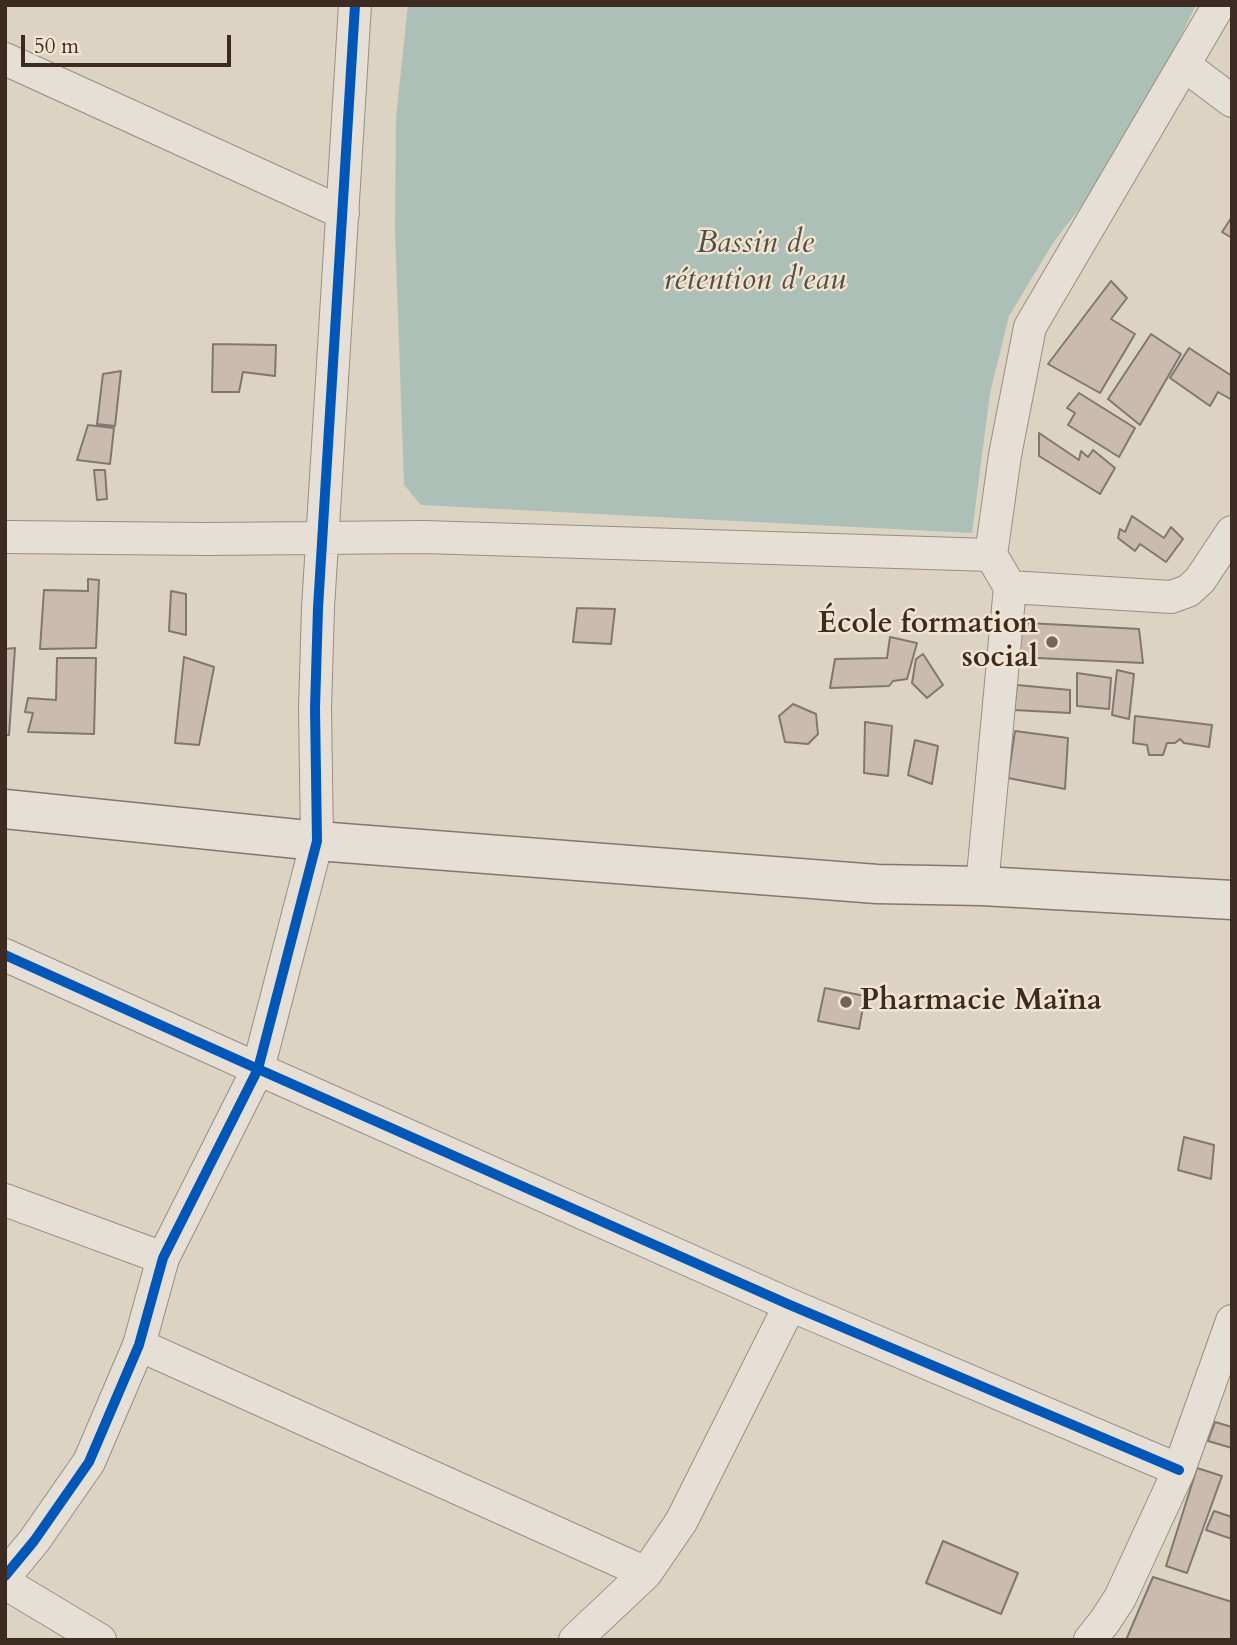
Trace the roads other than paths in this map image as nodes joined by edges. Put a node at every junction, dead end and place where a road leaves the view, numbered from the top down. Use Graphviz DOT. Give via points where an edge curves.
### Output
graph roads {
  1 [pos="355,5"];
  2 [pos="1219,5"];
  3 [pos="5,59"];
  4 [pos="1184,65"];
  5 [pos="1232,101"];
  6 [pos="343,213"];
  7 [pos="1232,532"];
  8 [pos="5,537"];
  9 [pos="322,537"];
  10 [pos="991,555"];
  11 [pos="1010,587"];
  12 [pos="5,809"];
  13 [pos="317,841"];
  14 [pos="982,886"];
  15 [pos="1232,900"];
  16 [pos="5,955"];
  17 [pos="258,1069"];
  18 [pos="5,1200"];
  19 [pos="163,1258"];
  20 [pos="790,1305"];
  21 [pos="1232,1321"];
  22 [pos="139,1345"];
  23 [pos="1179,1470"];
  24 [pos="646,1573"];
  25 [pos="5,1576"];
  26 [pos="5,1583"];
  27 [pos="100,1640"];
  28 [pos="575,1640"];
  29 [pos="1090,1640"];
  1 -- 6 [label="street"];
  2 -- 4 [label="street"];
  3 -- 6 [label="street"];
  4 -- 5 [label="street"];
  4 -- 10 [label="street" via="1030,327"];
  6 -- 9 [label="street"];
  7 -- 11 [label="street" via="1200,580 1171,597"];
  8 -- 9 [label="street"];
  9 -- 10 [label="street"];
  9 -- 13 [label="street" via="315,708"];
  10 -- 11 [label="street"];
  11 -- 14 [label="street"];
  12 -- 13 [label="street"];
  13 -- 14 [label="street" via="877,884"];
  13 -- 17 [label="street"];
  14 -- 15 [label="street"];
  16 -- 17 [label="street"];
  17 -- 19 [label="street"];
  17 -- 20 [label="street"];
  18 -- 19 [label="street"];
  19 -- 22 [label="street"];
  20 -- 23 [label="street"];
  20 -- 24 [label="street" via="681,1522"];
  21 -- 23 [label="street"];
  22 -- 24 [label="street"];
  22 -- 25 [label="street" via="89,1462"];
  23 -- 29 [label="street" via="1120,1598"];
  24 -- 28 [label="street"];
  26 -- 27 [label="street"];
}
